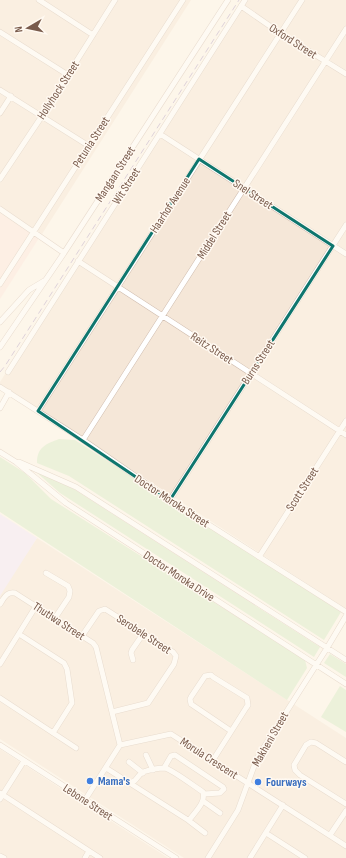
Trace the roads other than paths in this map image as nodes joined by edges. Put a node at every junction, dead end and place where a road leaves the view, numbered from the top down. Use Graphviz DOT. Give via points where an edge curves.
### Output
graph roads {
  1 [pos="39,0"];
  2 [pos="115,0"];
  3 [pos="183,0"];
  4 [pos="228,0"];
  5 [pos="245,0"];
  6 [pos="302,0"];
  7 [pos="241,6"];
  8 [pos="346,29"];
  9 [pos="0,32"];
  10 [pos="280,34"];
  11 [pos="93,35"];
  12 [pos="325,62"];
  13 [pos="346,74"];
  14 [pos="68,75"];
  15 [pos="0,90"];
  16 [pos="11,96"];
  17 [pos="0,113"];
  18 [pos="42,116"];
  19 [pos="160,134"];
  20 [pos="89,146"];
  21 [pos="199,159"];
  22 [pos="0,179"];
  23 [pos="244,188"];
  24 [pos="0,209"];
  25 [pos="346,225"];
  26 [pos="34,231"];
  27 [pos="332,246"];
  28 [pos="64,253"];
  29 [pos="346,254"];
  30 [pos="78,261"];
  31 [pos="45,281"];
  32 [pos="0,284"];
  33 [pos="118,287"];
  34 [pos="163,316"];
  35 [pos="0,322"];
  36 [pos="0,347"];
  37 [pos="8,372"];
  38 [pos="251,373"];
  39 [pos="0,387"];
  40 [pos="9,392"];
  41 [pos="0,408"];
  42 [pos="38,411"];
  43 [pos="346,421"];
  44 [pos="340,431"];
  45 [pos="346,435"];
  46 [pos="82,440"];
  47 [pos="0,452"];
  48 [pos="16,462"];
  49 [pos="170,500"];
  50 [pos="258,557"];
  51 [pos="46,573"];
  52 [pos="0,604"];
  53 [pos="36,606"];
  54 [pos="346,612"];
  55 [pos="346,616"];
  56 [pos="55,618"];
  57 [pos="19,634"];
  58 [pos="143,634"];
  59 [pos="82,636"];
  60 [pos="327,648"];
  61 [pos="133,660"];
  62 [pos="346,660"];
  63 [pos="0,664"];
  64 [pos="316,665"];
  65 [pos="346,684"];
  66 [pos="0,698"];
  67 [pos="112,712"];
  68 [pos="231,731"];
  69 [pos="53,733"];
  70 [pos="120,744"];
  71 [pos="0,745"];
  72 [pos="76,748"];
  73 [pos="146,755"];
  74 [pos="213,760"];
  75 [pos="24,761"];
  76 [pos="129,762"];
  77 [pos="346,762"];
  78 [pos="106,768"];
  79 [pos="164,768"];
  80 [pos="153,770"];
  81 [pos="143,772"];
  82 [pos="129,782"];
  83 [pos="248,783"];
  84 [pos="204,794"];
  85 [pos="1,796"];
  86 [pos="85,800"];
  87 [pos="203,801"];
  88 [pos="346,804"];
  89 [pos="283,805"];
  90 [pos="346,811"];
  91 [pos="220,813"];
  92 [pos="188,820"];
  93 [pos="204,833"];
  94 [pos="266,833"];
  95 [pos="330,835"];
  96 [pos="346,846"];
  97 [pos="89,851"];
  98 [pos="0,856"];
  99 [pos="4,858"];
  100 [pos="85,858"];
  101 [pos="100,858"];
  102 [pos="176,858"];
  103 [pos="208,858"];
  104 [pos="250,858"];
  105 [pos="305,858"];
  1 -- 11 [label="street"];
  2 -- 11 [label="street, Hollyhock Street"];
  3 -- 20 [label="street, Petunia Street"];
  4 -- 28 [label="street, Mangaan Street"];
  5 -- 7 [label="street, Wit Street"];
  6 -- 10 [label="street, Haarhof Avenue"];
  7 -- 10 [label="street, Oxford Street"];
  7 -- 19 [label="street, Wit Street"];
  8 -- 12 [label="street, Middel Street"];
  9 -- 14 [label="street"];
  10 -- 12 [label="street, Oxford Street"];
  10 -- 21 [label="street, Haarhof Avenue"];
  11 -- 14 [label="street, Hollyhock Street"];
  12 -- 13 [label="street, Oxford Street"];
  12 -- 23 [label="street, Middel Street"];
  14 -- 18 [label="street, Hollyhock Street"];
  15 -- 16 [label="street"];
  16 -- 17 [label="street"];
  16 -- 18 [label="street"];
  18 -- 20 [label="street"];
  18 -- 22 [label="street, Hollyhock Street"];
  19 -- 21 [label="street, Snel Street"];
  19 -- 30 [label="street, Wit Street"];
  20 -- 26 [label="street, Petunia Street"];
  21 -- 23 [label="street, Snel Street"];
  21 -- 33 [label="street, Haarhof Avenue"];
  23 -- 27 [label="street, Snel Street"];
  23 -- 34 [label="street, Middel Street"];
  24 -- 26 [label="street"];
  25 -- 27 [label="street, Burns Street"];
  26 -- 28 [label="street"];
  26 -- 32 [label="street, Petunia Street"];
  27 -- 29 [label="street, Snel Street"];
  27 -- 38 [label="street, Burns Street"];
  28 -- 31 [label="street, Mangaan Street"];
  30 -- 33 [label="street, Reitz Street"];
  30 -- 37 [label="street, Wit Street"];
  31 -- 35 [label="street" via="29,290"];
  31 -- 36 [label="street, Mangaan Street"];
  33 -- 34 [label="street, Reitz Street"];
  33 -- 42 [label="street, Haarhof Avenue"];
  34 -- 38 [label="street, Reitz Street"];
  34 -- 46 [label="street, Middel Street"];
  38 -- 44 [label="street, Reitz Street"];
  38 -- 49 [label="street, Burns Street"];
  39 -- 40 [label="street, Doctor Moroka Street"];
  40 -- 41 [label="street"];
  40 -- 42 [label="street, Doctor Moroka Street"];
  42 -- 46 [label="street, Doctor Moroka Street"];
  43 -- 44 [label="street, Scott Street"];
  44 -- 45 [label="street, Reitz Street"];
  44 -- 50 [label="street, Scott Street"];
  46 -- 49 [label="street, Doctor Moroka Street"];
  47 -- 48 [label="street, Doctor Moroka Drive"];
  48 -- 60 [label="street, Doctor Moroka Drive" via="76,487"];
  48 -- 64 [label="street, Doctor Moroka Drive" via="66,503"];
  49 -- 50 [label="street, Doctor Moroka Street"];
  50 -- 54 [label="street, Doctor Moroka Street"];
  51 -- 56 [label="street" via="68,586 70,591 69,597"];
  52 -- 53 [label="street, Thutlwa Street" via="7,594 12,592"];
  53 -- 56 [label="street, Thutlwa Street"];
  53 -- 57 [label="street"];
  55 -- 60 [label="street, Makheni Street"];
  56 -- 59 [label="street, Thutlwa Street"];
  57 -- 63 [label="street"];
  57 -- 69 [label="street" via="64,663 67,669 72,703"];
  58 -- 59 [label="street, Serobele Street" via="103,609"];
  58 -- 61 [label="street" via="132,650"];
  58 -- 67 [label="street, Serobele Street" via="174,654 175,662 148,703"];
  59 -- 67 [label="street, Thutlwa Street" via="96,647"];
  60 -- 62 [label="street, Doctor Moroka Drive"];
  60 -- 64 [label="street, Makheni Street"];
  64 -- 65 [label="street, Doctor Moroka Drive"];
  64 -- 83 [label="street, Makheni Street" via="257,758"];
  66 -- 69 [label="street"];
  67 -- 70 [label="street, Thutlwa Street"];
  68 -- 68 [label="street" via="248,705 247,698 210,675 205,676 191,697 191,704"];
  68 -- 74 [label="street"];
  69 -- 72 [label="street"];
  70 -- 74 [label="street, Morula Crescent" via="171,734"];
  70 -- 78 [label="street"];
  71 -- 75 [label="street, Lebone Street"];
  73 -- 80 [label="street"];
  74 -- 83 [label="street, Morula Crescent"];
  75 -- 85 [label="street"];
  75 -- 86 [label="street, Lebone Street"];
  76 -- 81 [label="street"];
  77 -- 88 [label="street" via="316,742 311,742 306,745 294,765 300,775"];
  78 -- 82 [label="street"];
  78 -- 86 [label="street"];
  79 -- 80 [label="street"];
  79 -- 84 [label="street"];
  79 -- 84 [label="street" via="171,756 175,755 224,788 220,793"];
  80 -- 81 [label="street"];
  81 -- 82 [label="street" via="136,781"];
  82 -- 92 [label="street"];
  83 -- 89 [label="street, Morula Crescent"];
  83 -- 103 [label="street, Makheni Street" via="238,810"];
  84 -- 87 [label="street"];
  85 -- 97 [label="street"];
  86 -- 102 [label="street, Lebone Street"];
  87 -- 91 [label="street"];
  87 -- 92 [label="street"];
  89 -- 94 [label="street"];
  89 -- 95 [label="street, Morula Crescent"];
  90 -- 95 [label="street"];
  92 -- 93 [label="street"];
  94 -- 104 [label="street"];
  94 -- 105 [label="street"];
  95 -- 96 [label="street, Morula Crescent"];
  97 -- 100 [label="street"];
  97 -- 101 [label="street"];
  98 -- 99 [label="street"];
}
